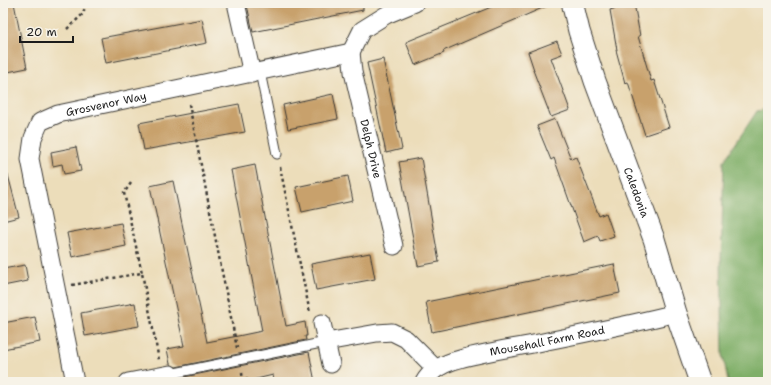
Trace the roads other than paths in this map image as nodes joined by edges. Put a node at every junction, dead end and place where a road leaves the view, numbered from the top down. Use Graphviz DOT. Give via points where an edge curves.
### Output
graph roads {
  1 [pos="236,3"];
  2 [pos="574,3"];
  3 [pos="405,5"];
  4 [pos="351,52"];
  5 [pos="256,73"];
  6 [pos="278,158"];
  7 [pos="394,246"];
  8 [pos="676,313"];
  9 [pos="316,318"];
  10 [pos="326,342"];
  11 [pos="331,364"];
  12 [pos="436,369"];
  13 [pos="166,375"];
  14 [pos="75,382"];
  15 [pos="128,382"];
  16 [pos="424,382"];
  17 [pos="700,382"];
  1 -- 5 [label="street"];
  2 -- 8 [label="street, Caledonia" via="579,31 595,81 654,239"];
  3 -- 4 [label="street" via="362,30"];
  4 -- 5 [label="street, Grosvenor Way"];
  4 -- 7 [label="street, Delph Drive" via="353,72"];
  5 -- 6 [label="lane"];
  5 -- 14 [label="street, Grosvenor Way" via="58,114 40,122 33,138 30,159"];
  8 -- 12 [label="street, Mousehall Farm Road" via="453,361"];
  8 -- 17 [label="street, Caledonia"];
  9 -- 10 [label="street"];
  10 -- 11 [label="street"];
  10 -- 12 [label="street" via="392,332 406,339"];
  10 -- 13 [label="lane"];
  12 -- 16 [label="street, Mousehall Farm Road"];
  13 -- 15 [label="street"];
}
